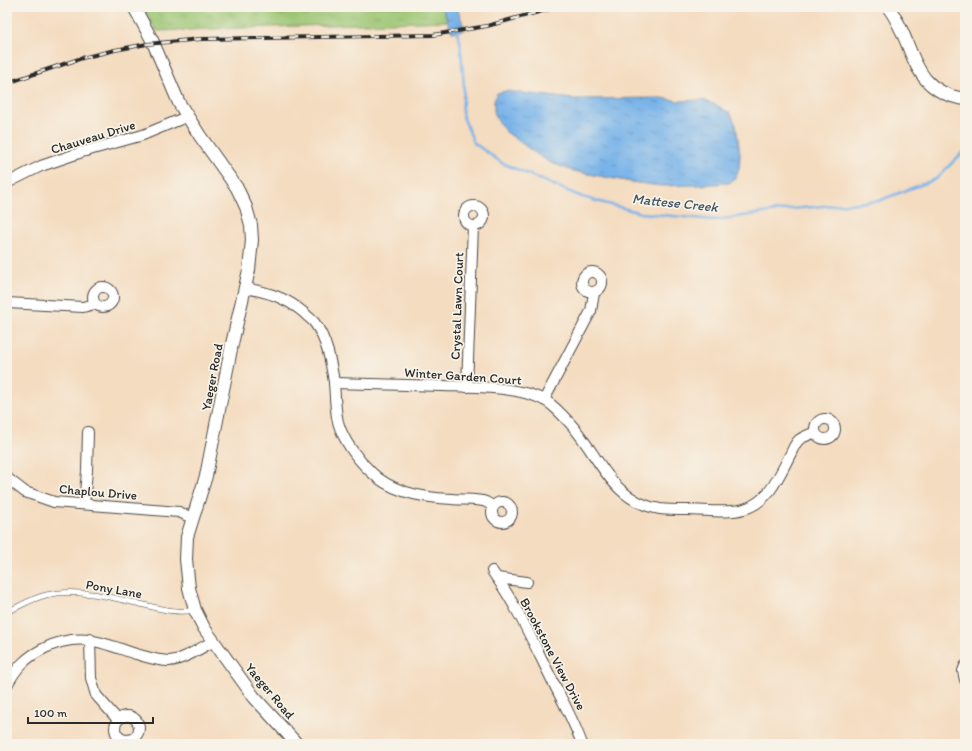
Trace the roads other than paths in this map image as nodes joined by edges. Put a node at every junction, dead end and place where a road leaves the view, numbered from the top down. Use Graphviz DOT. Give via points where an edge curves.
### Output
graph roads {
  1 [pos="134,7"];
  2 [pos="888,7"];
  3 [pos="965,99"];
  4 [pos="186,117"];
  5 [pos="7,183"];
  6 [pos="473,226"];
  7 [pos="245,288"];
  8 [pos="594,293"];
  9 [pos="7,303"];
  10 [pos="95,304"];
  11 [pos="334,383"];
  12 [pos="467,387"];
  13 [pos="544,400"];
  14 [pos="88,432"];
  15 [pos="815,432"];
  16 [pos="7,478"];
  17 [pos="84,504"];
  18 [pos="493,507"];
  19 [pos="192,518"];
  20 [pos="527,582"];
  21 [pos="196,610"];
  22 [pos="7,612"];
  23 [pos="90,639"];
  24 [pos="214,641"];
  25 [pos="965,666"];
  26 [pos="965,680"];
  27 [pos="7,685"];
  28 [pos="118,720"];
  29 [pos="297,744"];
  30 [pos="582,744"];
  1 -- 4 [label="street, Yaeger Road" via="152,40"];
  2 -- 3 [label="street" via="898,22 925,79 941,92"];
  4 -- 5 [label="street, Chauveau Drive" via="143,135 41,166"];
  4 -- 7 [label="street, Yaeger Road" via="237,188 246,207 252,240"];
  6 -- 12 [label="street, Crystal Lawn Court"];
  7 -- 11 [label="street" via="282,298 314,322 328,352"];
  7 -- 19 [label="street, Yaeger Road" via="202,494"];
  8 -- 13 [label="street" via="591,311"];
  9 -- 10 [label="street" via="83,307"];
  11 -- 12 [label="street, Winter Garden Court"];
  11 -- 18 [label="street" via="335,407 341,431 362,463 383,482 412,494 485,501"];
  12 -- 13 [label="street, Winter Garden Court" via="512,390"];
  13 -- 15 [label="street, Winter Garden Court" via="578,431 600,466 622,492 638,503 660,509 727,511 754,505 768,494 797,441"];
  14 -- 17 [label="street"];
  16 -- 17 [label="street, Chaplou Drive" via="25,492 54,502"];
  17 -- 19 [label="street, Chaplou Drive" via="179,512"];
  19 -- 21 [label="street, Yaeger Road" via="187,537 186,559 189,588"];
  20 -- 30 [label="street, Brookstone View Drive" via="494,574 534,643 568,709"];
  21 -- 22 [label="lane, Pony Lane" via="181,612 104,595 61,593 36,598"];
  21 -- 24 [label="street, Yaeger Road" via="204,628"];
  23 -- 24 [label="street" via="148,658 170,661"];
  23 -- 27 [label="street" via="64,640 42,649 23,661"];
  23 -- 28 [label="street" via="91,678 96,695"];
  24 -- 29 [label="street, Yaeger Road" via="254,697"];
  25 -- 26 [label="street"];
}
